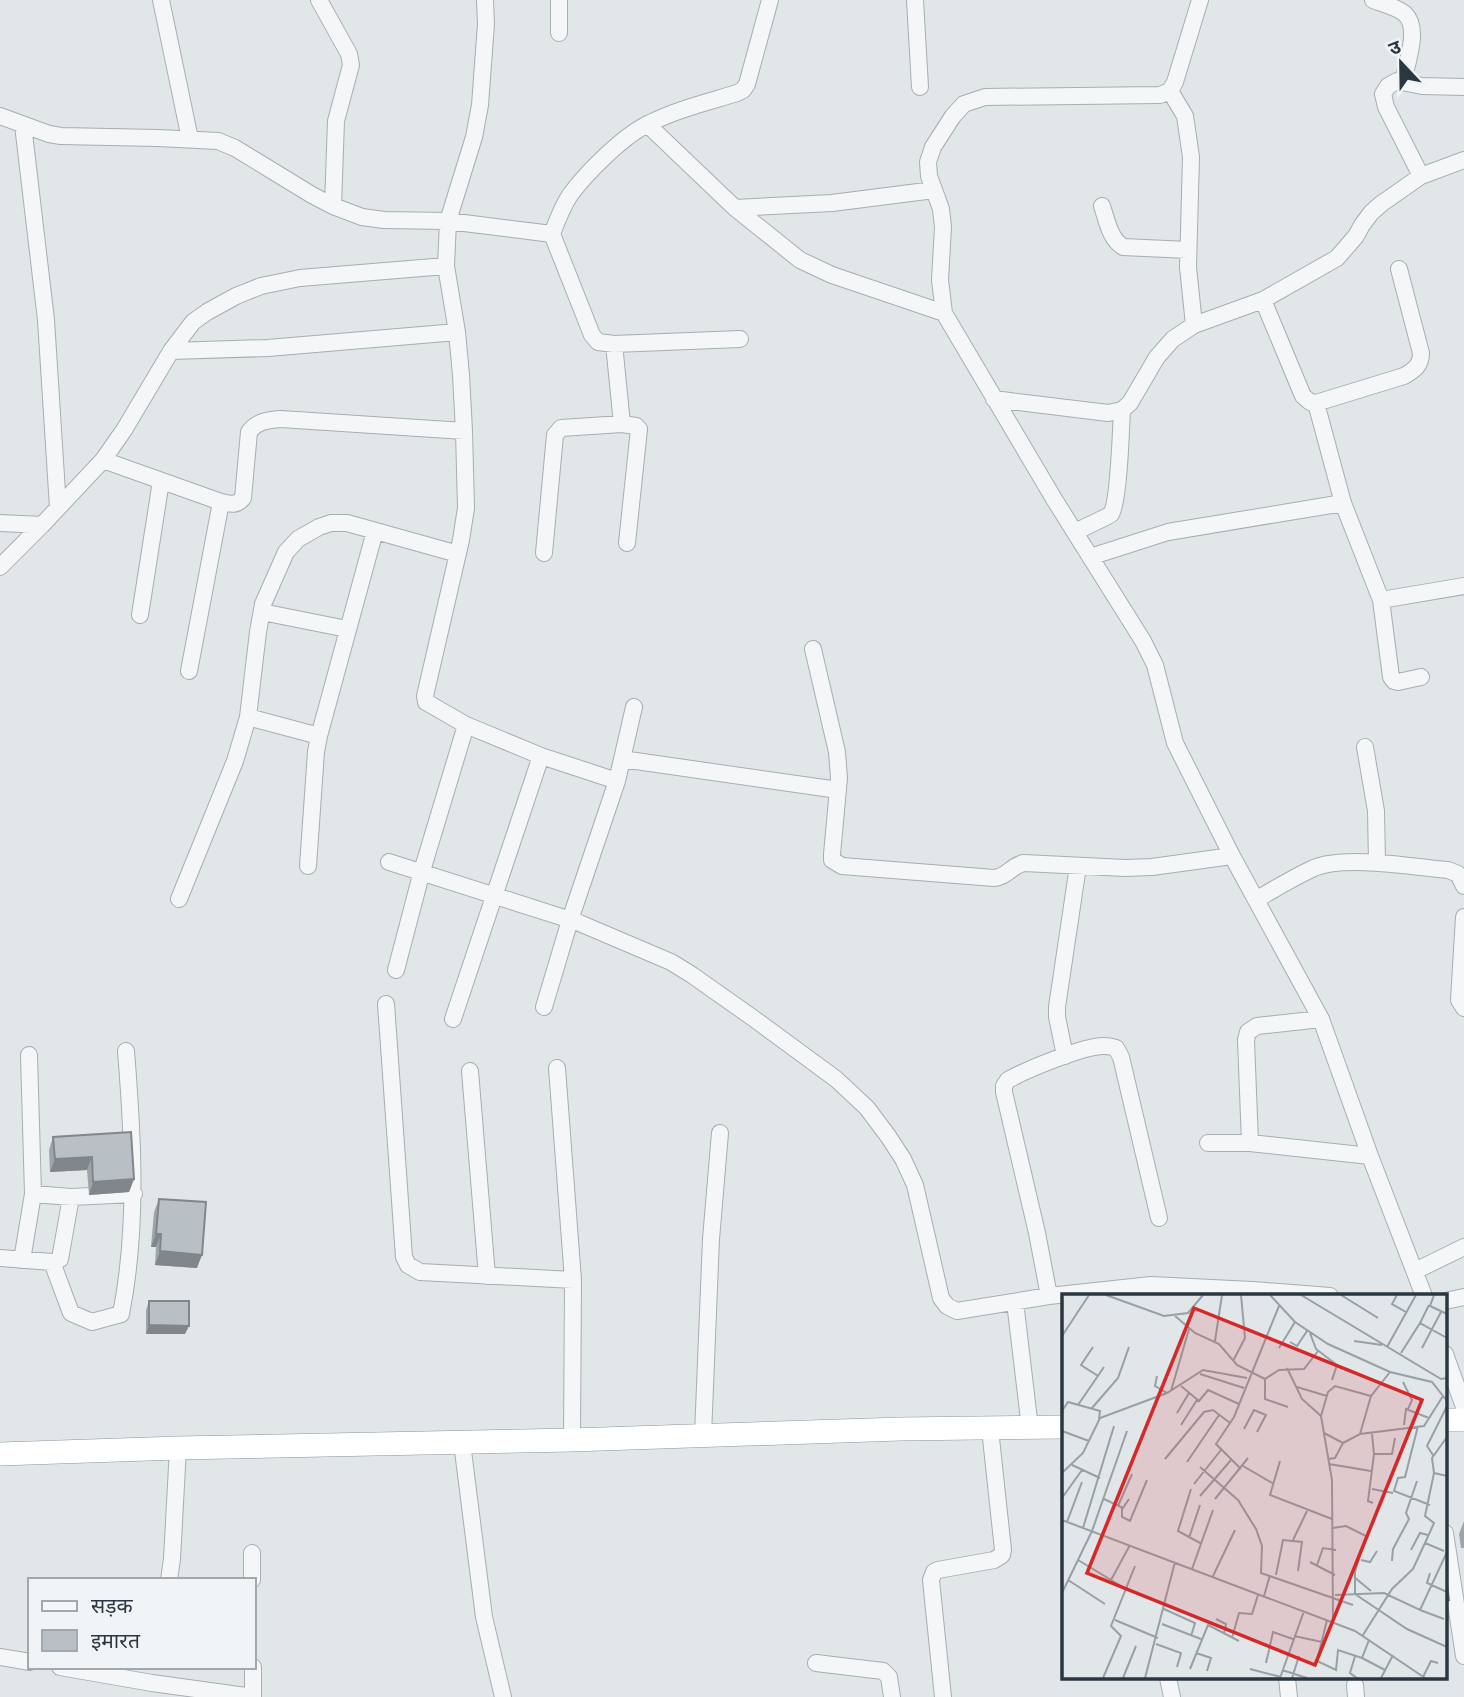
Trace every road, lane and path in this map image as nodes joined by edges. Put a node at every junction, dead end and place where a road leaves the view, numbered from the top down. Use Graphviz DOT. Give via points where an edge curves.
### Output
graph roads {
  1 [pos="161,0"];
  2 [pos="319,0"];
  3 [pos="485,0"];
  4 [pos="559,0"];
  5 [pos="770,0"];
  6 [pos="915,0"];
  7 [pos="1200,0"];
  8 [pos="1373,0"];
  9 [pos="559,33"];
  10 [pos="1403,80"];
  11 [pos="920,87"];
  12 [pos="1464,87"];
  13 [pos="1170,91"];
  14 [pos="0,116"];
  15 [pos="647,124"];
  16 [pos="23,125"];
  17 [pos="190,139"];
  18 [pos="1464,160"];
  19 [pos="1421,176"];
  20 [pos="934,190"];
  21 [pos="333,206"];
  22 [pos="1102,206"];
  23 [pos="735,208"];
  24 [pos="448,221"];
  25 [pos="552,234"];
  26 [pos="1188,250"];
  27 [pos="446,266"];
  28 [pos="1399,270"];
  29 [pos="1263,300"];
  30 [pos="944,313"];
  31 [pos="1194,325"];
  32 [pos="457,332"];
  33 [pos="740,339"];
  34 [pos="614,344"];
  35 [pos="171,351"];
  36 [pos="994,399"];
  37 [pos="1316,403"];
  38 [pos="1122,410"];
  39 [pos="622,425"];
  40 [pos="464,430"];
  41 [pos="103,460"];
  42 [pos="161,481"];
  43 [pos="221,502"];
  44 [pos="1343,503"];
  45 [pos="58,508"];
  46 [pos="0,523"];
  47 [pos="42,525"];
  48 [pos="375,531"];
  49 [pos="1075,532"];
  50 [pos="627,543"];
  51 [pos="544,553"];
  52 [pos="458,554"];
  53 [pos="1090,557"];
  54 [pos="0,567"];
  55 [pos="1464,586"];
  56 [pos="1381,600"];
  57 [pos="262,612"];
  58 [pos="140,615"];
  59 [pos="347,629"];
  60 [pos="813,649"];
  61 [pos="189,671"];
  62 [pos="1421,677"];
  63 [pos="634,707"];
  64 [pos="248,716"];
  65 [pos="466,725"];
  66 [pos="319,736"];
  67 [pos="1365,747"];
  68 [pos="541,756"];
  69 [pos="622,759"];
  70 [pos="617,781"];
  71 [pos="838,790"];
  72 [pos="1232,856"];
  73 [pos="389,862"];
  74 [pos="1377,863"];
  75 [pos="308,866"];
  76 [pos="1078,866"];
  77 [pos="422,871"];
  78 [pos="1464,886"];
  79 [pos="495,895"];
  80 [pos="179,899"];
  81 [pos="1257,899"];
  82 [pos="1464,917"];
  83 [pos="570,920"];
  84 [pos="396,970"];
  85 [pos="386,1004"];
  86 [pos="544,1007"];
  87 [pos="1464,1007"];
  88 [pos="453,1019"];
  89 [pos="1321,1019"];
  90 [pos="125,1051"];
  91 [pos="29,1055"];
  92 [pos="1065,1056"];
  93 [pos="557,1068"];
  94 [pos="470,1072"];
  95 [pos="720,1133"];
  96 [pos="1208,1143"];
  97 [pos="1250,1143"];
  98 [pos="1370,1156"];
  99 [pos="33,1194"];
  100 [pos="134,1194"];
  101 [pos="71,1197"];
  102 [pos="1159,1218"];
  103 [pos="1464,1247"];
  104 [pos="0,1258"];
  105 [pos="22,1259"];
  106 [pos="52,1262"];
  107 [pos="1415,1271"];
  108 [pos="487,1276"];
  109 [pos="573,1280"];
  110 [pos="1068,1294"];
  111 [pos="1304,1294"];
  112 [pos="1423,1294"];
  113 [pos="1062,1295"];
  114 [pos="1049,1296"];
  115 [pos="1464,1297"];
  116 [pos="1446,1301"];
  117 [pos="1015,1302"];
  118 [pos="1446,1357"];
  119 [pos="1464,1407"];
  120 [pos="1446,1420"];
  121 [pos="1464,1420"];
  122 [pos="1062,1427"];
  123 [pos="1030,1428"];
  124 [pos="990,1429"];
  125 [pos="703,1435"];
  126 [pos="572,1440"];
  127 [pos="462,1443"];
  128 [pos="178,1448"];
  129 [pos="0,1454"];
  130 [pos="252,1553"];
  131 [pos="1447,1556"];
  132 [pos="169,1578"];
  133 [pos="252,1578"];
  134 [pos="1464,1656"];
  135 [pos="0,1657"];
  136 [pos="28,1662"];
  137 [pos="816,1663"];
  138 [pos="83,1669"];
  139 [pos="253,1669"];
  140 [pos="153,1675"];
  141 [pos="253,1697"];
  142 [pos="503,1697"];
  143 [pos="891,1697"];
  144 [pos="943,1697"];
  1 -- 17 [label="street"];
  2 -- 21 [label="street" via="351,65 336,121"];
  3 -- 24 [label="street" via="480,105"];
  4 -- 9 [label="street"];
  5 -- 15 [label="street" via="743,90"];
  6 -- 11 [label="street"];
  7 -- 13 [label="street"];
  8 -- 10 [label="street" via="1401,11 1409,20 1412,35"];
  10 -- 12 [label="street" via="1422,86"];
  10 -- 19 [label="street" via="1388,86 1383,98"];
  13 -- 20 [label="street" via="1160,95 985,97 964,104 933,147 928,162"];
  13 -- 26 [label="street" via="1185,116 1191,158"];
  14 -- 16 [label="street"];
  15 -- 23 [label="street"];
  15 -- 25 [label="street" via="609,151 570,194"];
  16 -- 17 [label="street" via="61,136"];
  16 -- 45 [label="street" via="46,320"];
  17 -- 21 [label="street" via="218,141 235,148"];
  18 -- 19 [label="street"];
  19 -- 29 [label="street" via="1371,213 1337,258"];
  20 -- 23 [label="street" via="832,203"];
  20 -- 30 [label="street" via="943,227 940,280"];
  21 -- 24 [label="street" via="384,220"];
  22 -- 26 [label="street" via="1113,238 1123,247"];
  23 -- 30 [label="street" via="800,260"];
  24 -- 25 [label="street"];
  24 -- 27 [label="street"];
  25 -- 34 [label="street" via="592,335 598,342"];
  26 -- 31 [label="street"];
  27 -- 32 [label="street"];
  27 -- 35 [label="street" via="300,278 261,286 192,322"];
  28 -- 37 [label="street" via="1421,353 1419,365 1404,376"];
  29 -- 31 [label="street"];
  29 -- 37 [label="street" via="1303,396"];
  30 -- 36 [label="street"];
  31 -- 38 [label="street" via="1157,357"];
  32 -- 35 [label="street"];
  32 -- 40 [label="street"];
  33 -- 34 [label="street"];
  34 -- 39 [label="street"];
  35 -- 41 [label="street"];
  36 -- 38 [label="street" via="1108,413"];
  36 -- 49 [label="street"];
  37 -- 44 [label="street"];
  38 -- 49 [label="street" via="1111,514"];
  39 -- 50 [label="street" via="636,426 639,433"];
  39 -- 51 [label="street" via="557,431"];
  40 -- 43 [label="street" via="268,420 248,432 243,498 234,504"];
  40 -- 52 [label="street" via="466,508"];
  41 -- 42 [label="street"];
  41 -- 45 [label="street"];
  42 -- 43 [label="street"];
  42 -- 58 [label="street"];
  43 -- 61 [label="street"];
  44 -- 53 [label="street" via="1168,531"];
  44 -- 56 [label="street"];
  45 -- 47 [label="street"];
  46 -- 47 [label="street"];
  47 -- 54 [label="street"];
  48 -- 52 [label="street"];
  48 -- 57 [label="street" via="331,523 298,539 286,552"];
  48 -- 59 [label="street"];
  49 -- 53 [label="street"];
  52 -- 65 [label="street" via="425,696 431,706"];
  53 -- 72 [label="street" via="1155,665 1175,743"];
  55 -- 56 [label="street"];
  56 -- 62 [label="street" via="1392,680"];
  57 -- 59 [label="street"];
  57 -- 64 [label="street"];
  59 -- 66 [label="street"];
  60 -- 71 [label="street" via="837,752"];
  63 -- 69 [label="street"];
  64 -- 66 [label="street"];
  64 -- 80 [label="street" via="235,761"];
  65 -- 68 [label="street"];
  65 -- 77 [label="street"];
  66 -- 75 [label="street"];
  67 -- 74 [label="street" via="1376,811"];
  68 -- 70 [label="street"];
  68 -- 79 [label="street"];
  69 -- 70 [label="street"];
  69 -- 71 [label="street"];
  70 -- 83 [label="street"];
  71 -- 76 [label="street" via="832,860 842,866 994,878 1024,863"];
  72 -- 76 [label="street" via="1152,867"];
  72 -- 81 [label="street"];
  73 -- 77 [label="street"];
  74 -- 78 [label="street" via="1448,870 1458,874"];
  74 -- 81 [label="street" via="1314,868"];
  76 -- 92 [label="street" via="1057,1007"];
  77 -- 79 [label="street"];
  77 -- 84 [label="street"];
  79 -- 83 [label="street"];
  79 -- 88 [label="street"];
  81 -- 89 [label="street"];
  82 -- 87 [label="street" via="1459,1000"];
  83 -- 86 [label="street"];
  83 -- 117 [label="street" via="671,962 836,1079 867,1108 903,1158 915,1185 947,1306 957,1311"];
  85 -- 108 [label="street" via="404,1256 408,1265 420,1272"];
  89 -- 97 [label="street" via="1257,1026 1248,1032"];
  89 -- 98 [label="street"];
  90 -- 100 [label="street"];
  91 -- 99 [label="street"];
  92 -- 102 [label="street" via="1105,1045 1116,1048"];
  92 -- 114 [label="street" via="1016,1076 1004,1086"];
  93 -- 109 [label="street"];
  94 -- 108 [label="street"];
  95 -- 125 [label="street"];
  96 -- 97 [label="street"];
  97 -- 98 [label="street"];
  98 -- 107 [label="street"];
  99 -- 101 [label="street"];
  99 -- 105 [label="street"];
  100 -- 101 [label="street"];
  100 -- 106 [label="street" via="121,1314 92,1322 71,1313"];
  101 -- 106 [label="street" via="62,1255"];
  103 -- 107 [label="street"];
  104 -- 105 [label="street"];
  105 -- 106 [label="street"];
  107 -- 112 [label="street"];
  108 -- 109 [label="street"];
  109 -- 126 [label="street"];
  110 -- 111 [label="street" via="1151,1285"];
  113 -- 114 [label="street"];
  114 -- 117 [label="street"];
  115 -- 116 [label="street"];
  117 -- 123 [label="street"];
  118 -- 119 [label="street"];
  120 -- 121 [label="highway"];
  122 -- 123 [label="highway"];
  123 -- 124 [label="highway"];
  124 -- 125 [label="highway"];
  124 -- 144 [label="street" via="1003,1550 994,1560 932,1575"];
  125 -- 126 [label="highway"];
  126 -- 127 [label="highway"];
  127 -- 128 [label="highway"];
  127 -- 142 [label="street" via="484,1618"];
  128 -- 129 [label="highway"];
  128 -- 132 [label="street"];
  130 -- 133 [label="street"];
  131 -- 134 [label="street"];
  135 -- 136 [label="street"];
  137 -- 143 [label="street" via="883,1671"];
  138 -- 140 [label="street"];
  139 -- 141 [label="street"];
  140 -- 141 [label="street"];
}
